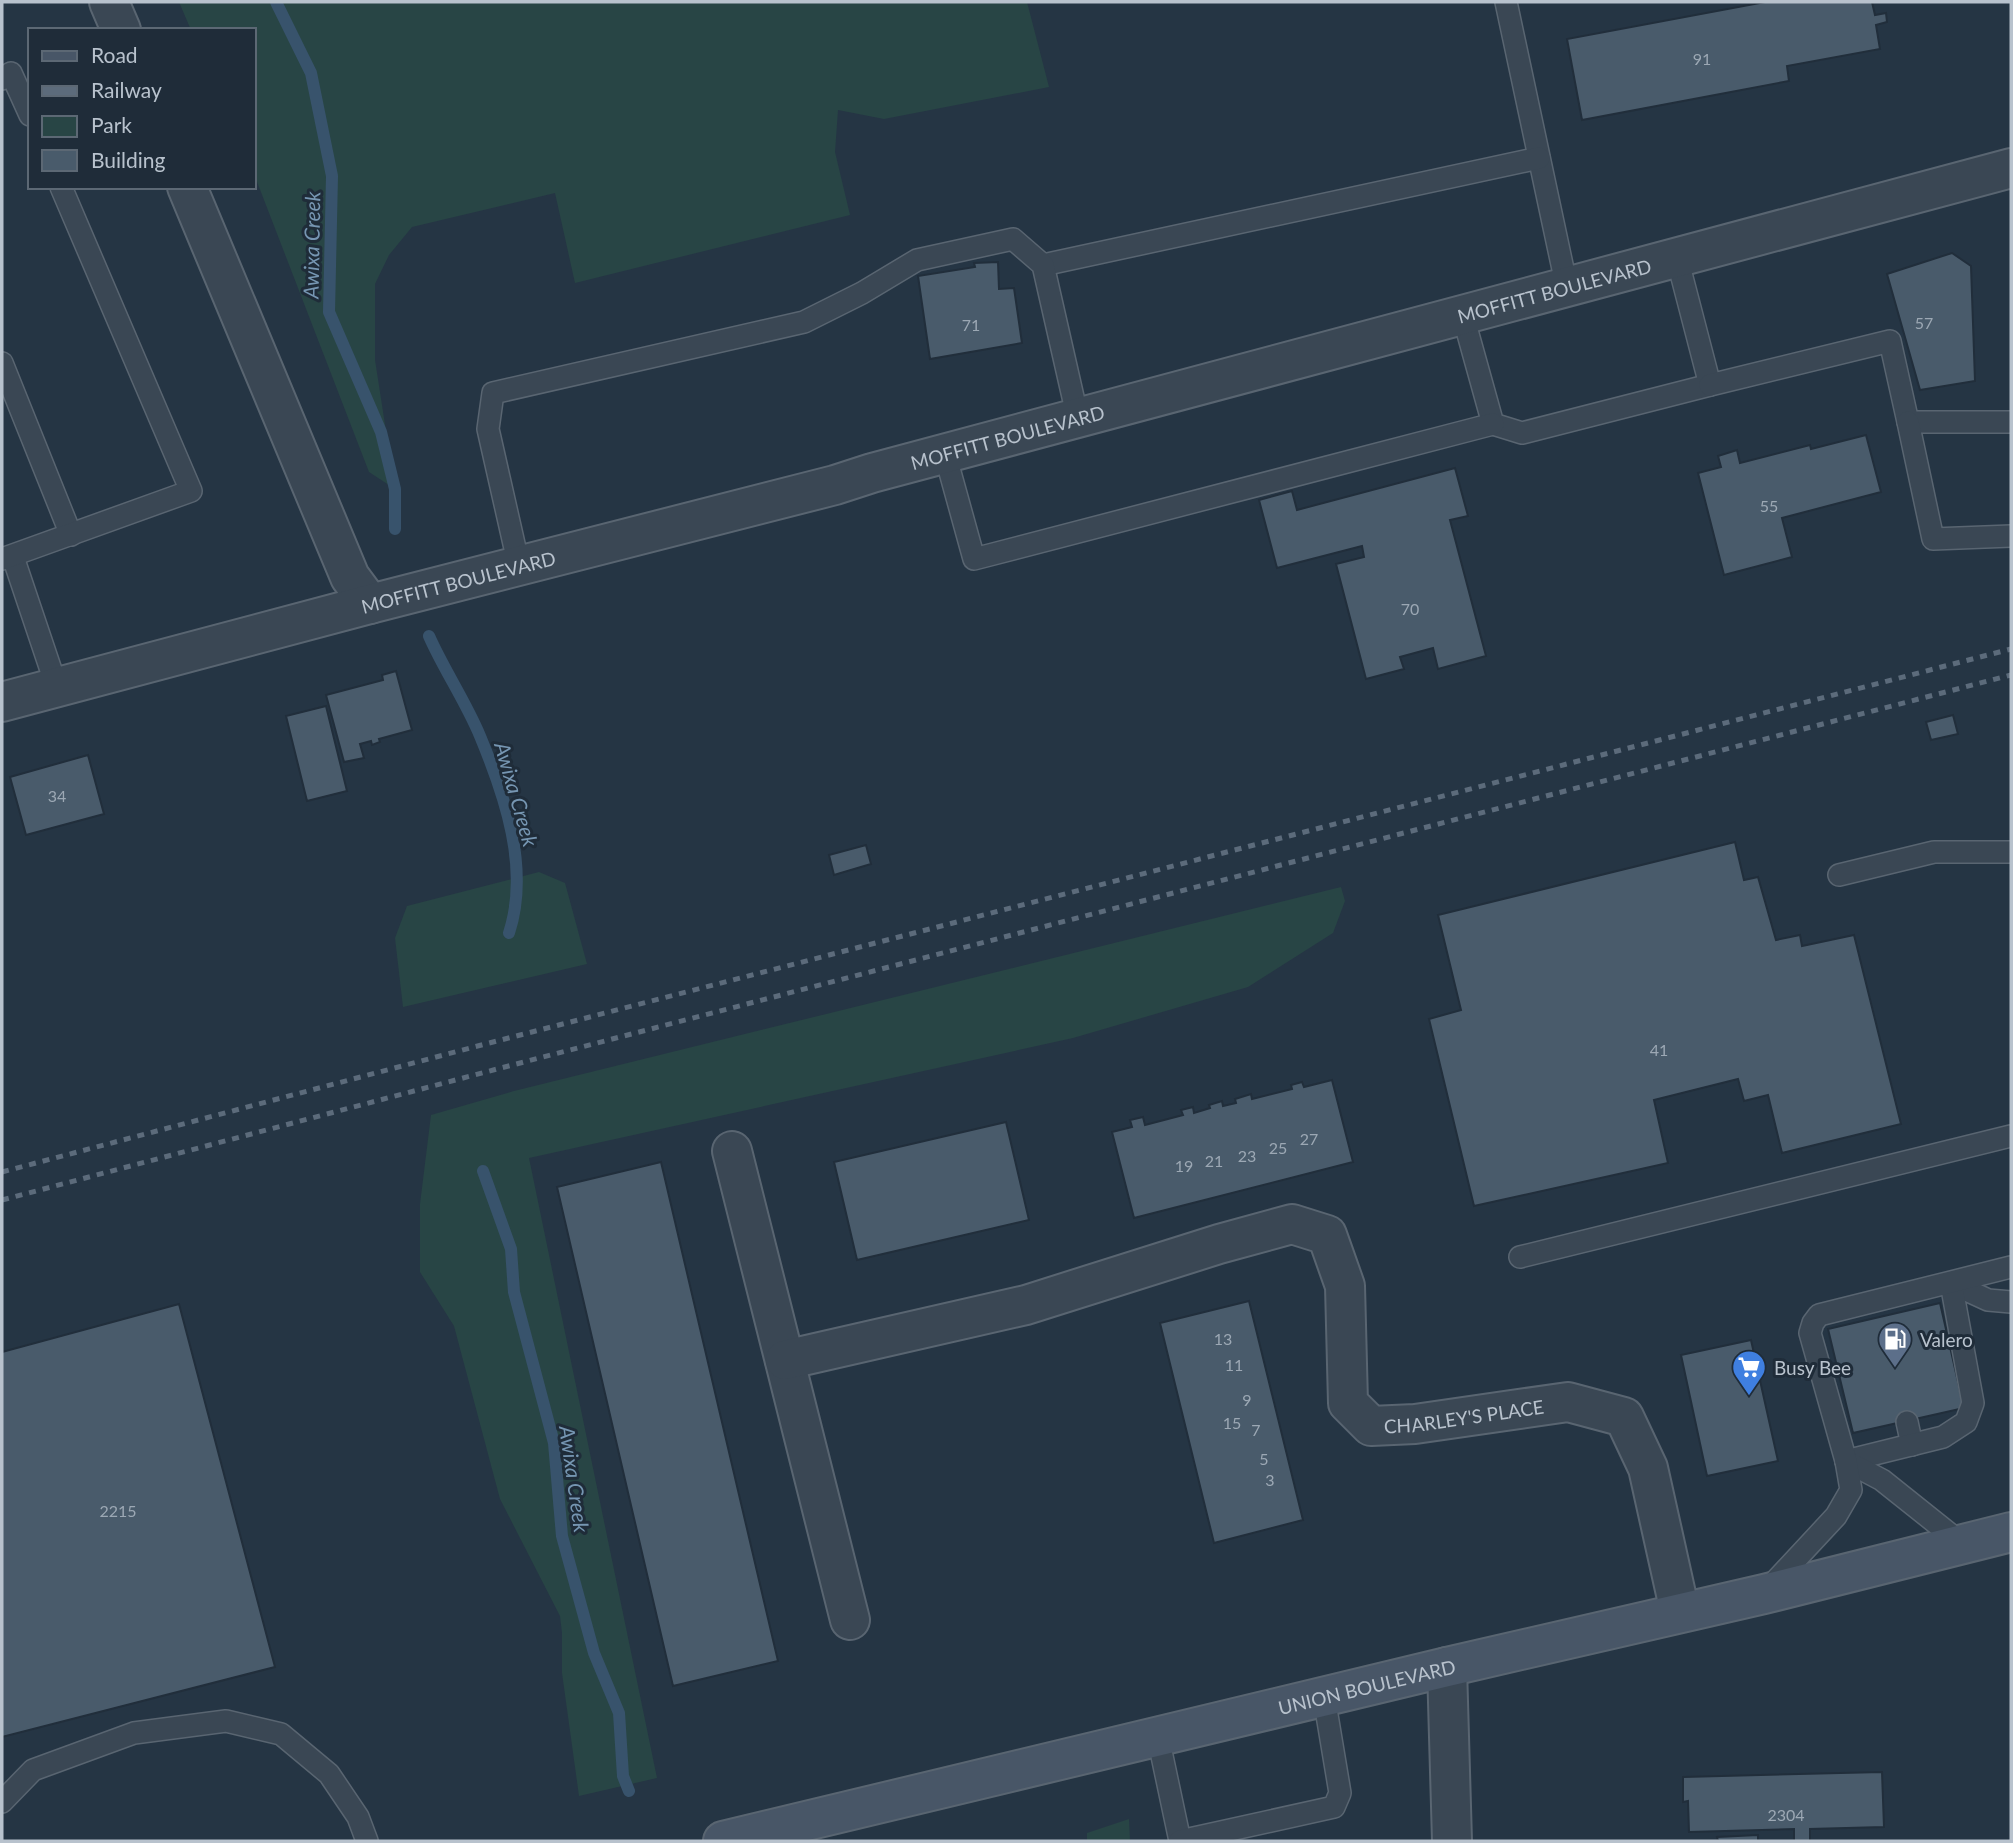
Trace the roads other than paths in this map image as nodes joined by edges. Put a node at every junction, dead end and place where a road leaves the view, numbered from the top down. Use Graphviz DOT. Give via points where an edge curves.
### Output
graph roads {
  1 [pos="109,2"];
  2 [pos="1506,2"];
  3 [pos="120,28"];
  4 [pos="2,79"];
  5 [pos="28,111"];
  6 [pos="1539,158"];
  7 [pos="2011,168"];
  8 [pos="62,189"];
  9 [pos="188,189"];
  10 [pos="1677,258"];
  11 [pos="1044,265"];
  12 [pos="1567,288"];
  13 [pos="1463,316"];
  14 [pos="2,363"];
  15 [pos="1710,385"];
  16 [pos="1078,419"];
  17 [pos="1908,422"];
  18 [pos="2011,422"];
  19 [pos="1493,424"];
  20 [pos="946,454"];
  21 [pos="71,535"];
  22 [pos="2011,536"];
  23 [pos="7,558"];
  24 [pos="519,566"];
  25 [pos="370,604"];
  26 [pos="57,688"];
  27 [pos="2,702"];
  28 [pos="2011,852"];
  29 [pos="1839,874"];
  30 [pos="2011,1136"];
  31 [pos="732,1151"];
  32 [pos="1520,1257"];
  33 [pos="2011,1267"];
  34 [pos="1951,1283"];
  35 [pos="2011,1302"];
  36 [pos="785,1360"];
  37 [pos="1907,1422"];
  38 [pos="1912,1445"];
  39 [pos="1846,1461"];
  40 [pos="2011,1532"];
  41 [pos="1961,1543"];
  42 [pos="1764,1594"];
  43 [pos="1680,1612"];
  44 [pos="850,1620"];
  45 [pos="1447,1667"];
  46 [pos="1324,1697"];
  47 [pos="1157,1737"];
  48 [pos="2,1802"];
  49 [pos="367,1841"];
  50 [pos="723,1841"];
  51 [pos="1180,1841"];
  52 [pos="1452,1841"];
  1 -- 3 [label="street"];
  2 -- 6 [label="lane"];
  4 -- 5 [label="lane" via="11,73"];
  6 -- 11 [label="lane"];
  6 -- 12 [label="lane"];
  7 -- 10 [label="street, MOFFITT BOULEVARD"];
  8 -- 21 [label="lane" via="191,491"];
  9 -- 25 [label="street" via="350,577"];
  10 -- 12 [label="street, MOFFITT BOULEVARD"];
  10 -- 15 [label="lane"];
  11 -- 16 [label="lane"];
  11 -- 24 [label="lane" via="1013,239 917,260 804,322 493,393 488,429"];
  12 -- 13 [label="street, MOFFITT BOULEVARD"];
  13 -- 16 [label="street, MOFFITT BOULEVARD"];
  13 -- 19 [label="lane"];
  14 -- 21 [label="lane"];
  15 -- 17 [label="lane" via="1889,341"];
  15 -- 19 [label="lane" via="1522,433"];
  16 -- 20 [label="street, MOFFITT BOULEVARD"];
  17 -- 18 [label="lane"];
  17 -- 22 [label="lane" via="1933,539"];
  19 -- 20 [label="lane" via="974,559"];
  20 -- 24 [label="street, MOFFITT BOULEVARD"];
  21 -- 23 [label="lane"];
  23 -- 26 [label="lane"];
  24 -- 25 [label="street, MOFFITT BOULEVARD"];
  25 -- 26 [label="street, MOFFITT BOULEVARD"];
  26 -- 27 [label="street, MOFFITT BOULEVARD"];
  28 -- 29 [label="lane" via="1934,852"];
  30 -- 32 [label="lane"];
  31 -- 36 [label="street"];
  33 -- 34 [label="lane"];
  34 -- 35 [label="lane" via="1988,1300"];
  34 -- 38 [label="lane" via="1973,1403 1966,1422 1943,1437"];
  34 -- 39 [label="lane" via="1878,1310 1819,1315 1813,1323 1810,1333"];
  36 -- 43 [label="street, CHARLEY'S PLACE" via="1026,1305 1292,1224 1327,1235 1345,1286 1348,1403 1371,1426 1568,1402 1624,1417 1648,1468"];
  36 -- 44 [label="street"];
  37 -- 38 [label="lane"];
  38 -- 39 [label="lane"];
  39 -- 41 [label="lane" via="1882,1480"];
  39 -- 42 [label="lane" via="1851,1490 1836,1516"];
  40 -- 41 [label="main road, UNION BOULEVARD"];
  41 -- 42 [label="main road, UNION BOULEVARD"];
  42 -- 43 [label="main road, UNION BOULEVARD"];
  43 -- 45 [label="main road, UNION BOULEVARD"];
  45 -- 46 [label="main road, UNION BOULEVARD"];
  45 -- 52 [label="street"];
  46 -- 47 [label="main road, UNION BOULEVARD"];
  46 -- 51 [label="lane" via="1340,1793 1334,1807"];
  47 -- 50 [label="main road, UNION BOULEVARD"];
  47 -- 51 [label="lane"];
  48 -- 49 [label="lane" via="33,1770 134,1733 226,1721 281,1734 329,1774 358,1817"];
}
